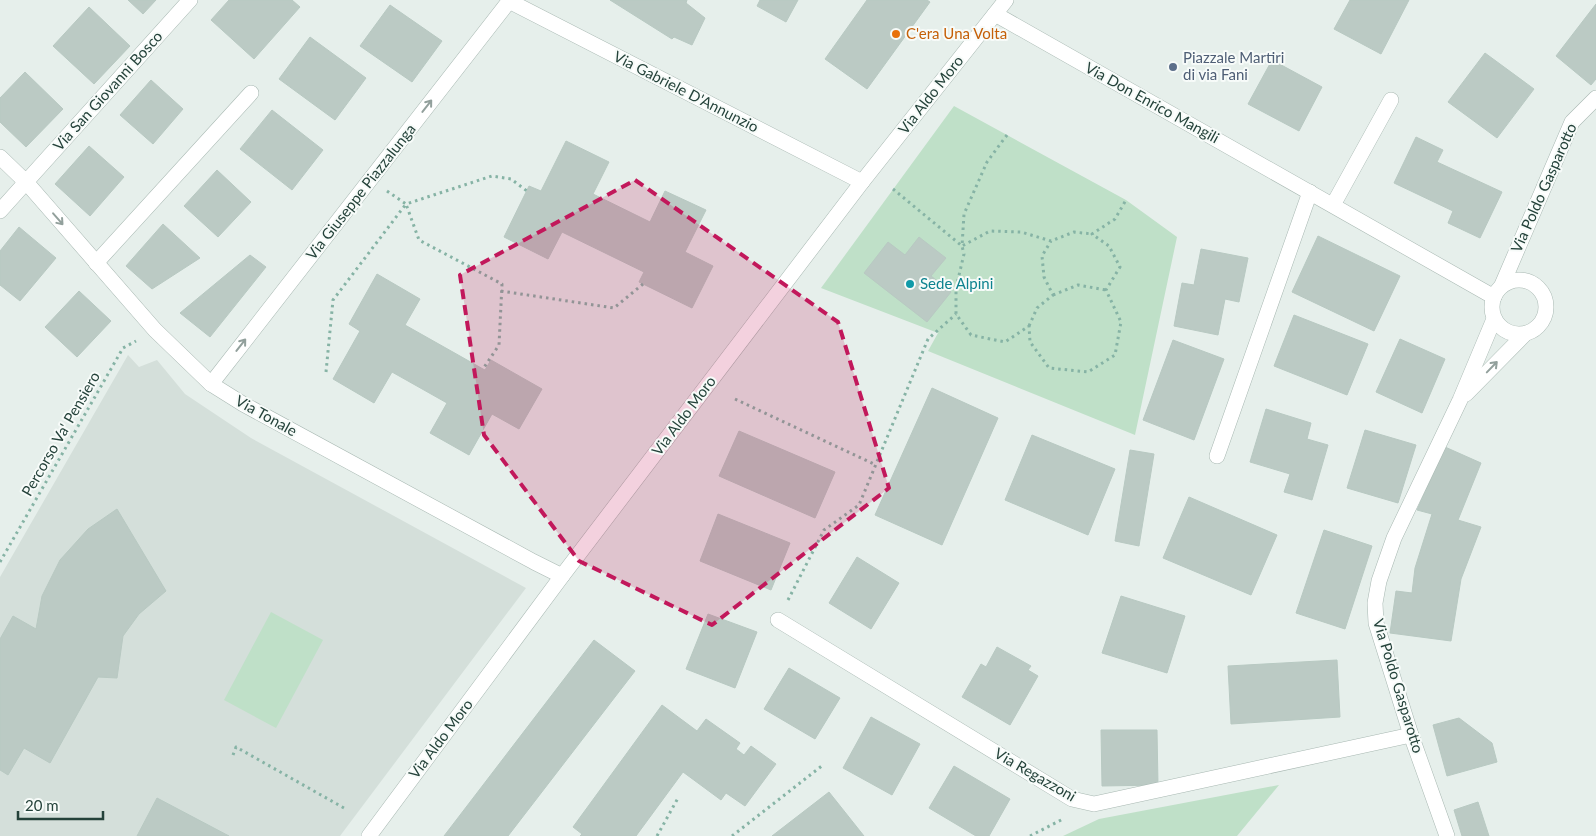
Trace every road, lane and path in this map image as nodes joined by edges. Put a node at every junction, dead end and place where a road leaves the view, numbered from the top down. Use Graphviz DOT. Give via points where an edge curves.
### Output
graph roads {
  1 [pos="190,0"];
  2 [pos="1006,0"];
  3 [pos="510,1"];
  4 [pos="995,14"];
  5 [pos="251,93"];
  6 [pos="1596,98"];
  7 [pos="1391,100"];
  8 [pos="1006,135"];
  9 [pos="0,157"];
  10 [pos="371,179"];
  11 [pos="26,182"];
  12 [pos="862,182"];
  13 [pos="893,188"];
  14 [pos="527,191"];
  15 [pos="1310,192"];
  16 [pos="1126,200"];
  17 [pos="406,204"];
  18 [pos="1333,205"];
  19 [pos="0,211"];
  20 [pos="1092,234"];
  21 [pos="1051,240"];
  22 [pos="962,246"];
  23 [pos="96,263"];
  24 [pos="644,284"];
  25 [pos="1106,290"];
  26 [pos="501,291"];
  27 [pos="1498,291"];
  28 [pos="1053,295"];
  29 [pos="956,314"];
  30 [pos="1494,319"];
  31 [pos="1029,326"];
  32 [pos="155,330"];
  33 [pos="1525,334"];
  34 [pos="483,369"];
  35 [pos="326,372"];
  36 [pos="211,384"];
  37 [pos="735,398"];
  38 [pos="1460,400"];
  39 [pos="1217,456"];
  40 [pos="876,465"];
  41 [pos="0,562"];
  42 [pos="562,576"];
  43 [pos="778,620"];
  44 [pos="1411,735"];
  45 [pos="233,755"];
  46 [pos="823,764"];
  47 [pos="678,798"];
  48 [pos="344,808"];
  49 [pos="369,836"];
  50 [pos="657,836"];
  51 [pos="732,836"];
  52 [pos="1447,836"];
  1 -- 11 [label="street, Via San Giovanni Bosco"];
  2 -- 4 [label="street, Via Aldo Moro"];
  10 -- 3 [label="street, Via Giuseppe Piazzalunga, one-way"];
  3 -- 12 [label="street, Via Gabriele D'Annunzio"];
  4 -- 12 [label="street, Via Aldo Moro"];
  4 -- 15 [label="street, Via Don Enrico Mangili"];
  5 -- 23 [label="street"];
  6 -- 27 [label="street, Via Poldo Gasparotto" via="1572,122"];
  7 -- 18 [label="street"];
  8 -- 22 [label="path" via="987,162 964,214"];
  9 -- 11 [label="street"];
  10 -- 17 [label="path"];
  36 -- 10 [label="street, Via Giuseppe Piazzalunga, one-way"];
  11 -- 19 [label="street, Via San Giovanni Bosco"];
  11 -- 23 [label="street, Via Tonale, one-way"];
  12 -- 42 [label="street, Via Aldo Moro"];
  13 -- 22 [label="path"];
  14 -- 17 [label="path" via="511,179 492,176"];
  15 -- 18 [label="street, Via Don Enrico Mangili"];
  15 -- 39 [label="street"];
  16 -- 20 [label="path" via="1115,219"];
  17 -- 26 [label="path" via="419,240 502,284"];
  17 -- 35 [label="path" via="332,300"];
  18 -- 27 [label="street, Via Don Enrico Mangili"];
  20 -- 21 [label="path" via="1074,232"];
  20 -- 25 [label="path" via="1109,246 1120,267"];
  21 -- 22 [label="path" via="1021,232 990,231"];
  21 -- 28 [label="path" via="1042,256 1044,277"];
  22 -- 29 [label="path" via="964,254 956,288"];
  23 -- 32 [label="street, Via Tonale"];
  24 -- 26 [label="path" via="614,308"];
  25 -- 28 [label="path" via="1078,285"];
  25 -- 31 [label="path" via="1121,322 1115,355 1088,372 1049,368 1030,342"];
  26 -- 34 [label="path" via="499,345"];
  27 -- 30 [label="street" via="1492,310"];
  27 -- 33 [label="street" via="1518,280 1527,281 1542,291 1547,308 1545,317 1540,325"];
  28 -- 31 [label="path" via="1037,308"];
  29 -- 31 [label="path" via="971,335 1005,342"];
  29 -- 40 [label="path" via="928,339"];
  30 -- 33 [label="street" via="1507,332"];
  30 -- 38 [label="street, Via Poldo Gasparotto"];
  32 -- 36 [label="street, Via Tonale"];
  32 -- 41 [label="path, Percorso Va' Pensiero" via="123,348"];
  38 -- 33 [label="street, Via Poldo Gasparotto, one-way"];
  36 -- 42 [label="street, Via Tonale"];
  37 -- 40 [label="path"];
  38 -- 44 [label="street, Via Poldo Gasparotto" via="1394,538 1375,603 1376,623"];
  40 -- 43 [label="path" via="859,505 824,530"];
  42 -- 49 [label="street, Via Aldo Moro"];
  43 -- 44 [label="street, Via Regazzoni" via="1072,799 1094,804"];
  44 -- 52 [label="street, Via Poldo Gasparotto"];
  45 -- 48 [label="path" via="236,747"];
  46 -- 51 [label="path"];
  47 -- 50 [label="path"];
}
